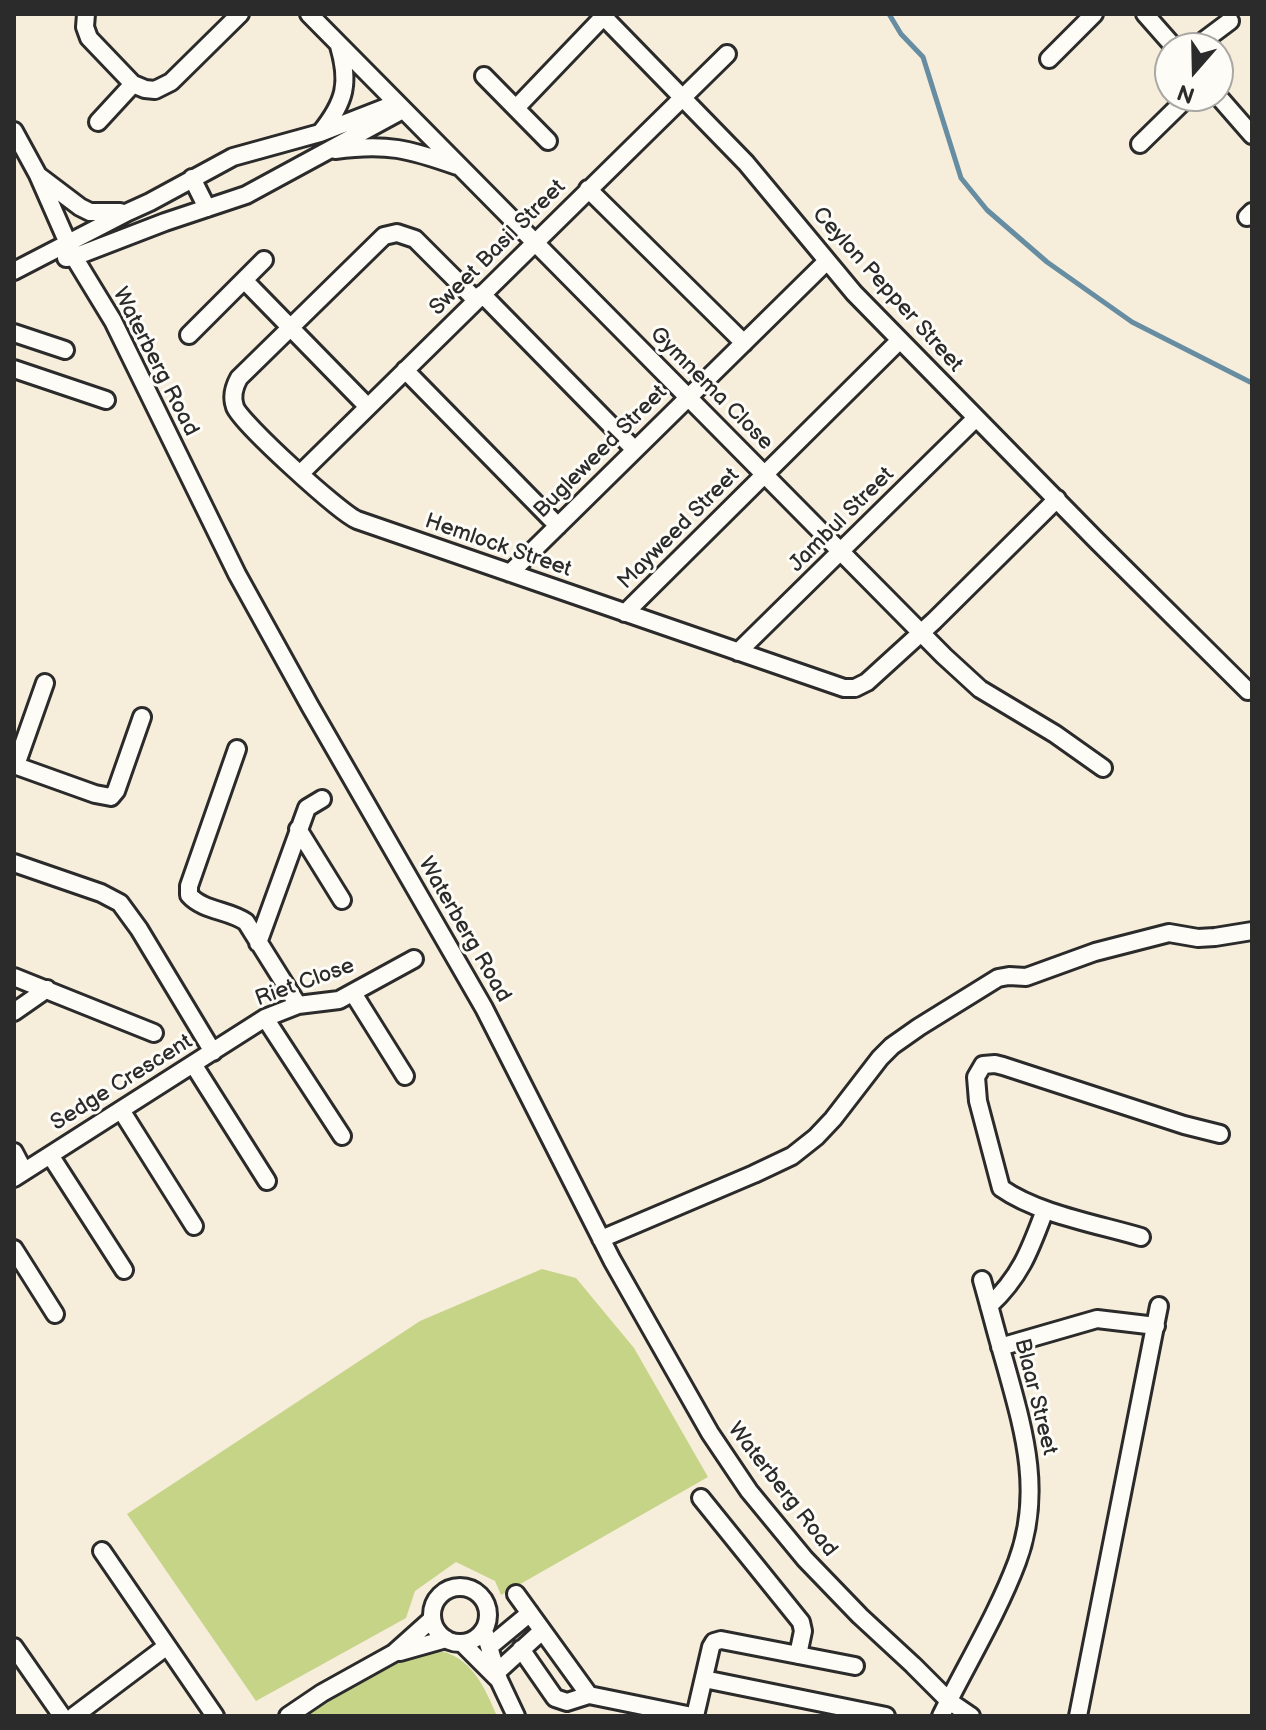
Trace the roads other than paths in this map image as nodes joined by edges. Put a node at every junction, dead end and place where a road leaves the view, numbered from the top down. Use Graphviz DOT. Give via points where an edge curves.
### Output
graph roads {
  1 [pos="86,14"];
  2 [pos="240,14"];
  3 [pos="309,14"];
  4 [pos="1094,14"];
  5 [pos="1145,14"];
  6 [pos="604,15"];
  7 [pos="1230,21"];
  8 [pos="1161,32"];
  9 [pos="1215,32"];
  10 [pos="338,42"];
  11 [pos="727,54"];
  12 [pos="1049,59"];
  13 [pos="484,76"];
  14 [pos="133,84"];
  15 [pos="682,97"];
  16 [pos="400,106"];
  17 [pos="516,108"];
  18 [pos="1173,112"];
  19 [pos="1232,112"];
  20 [pos="98,122"];
  21 [pos="14,131"];
  22 [pos="320,133"];
  23 [pos="1252,135"];
  24 [pos="548,141"];
  25 [pos="1140,144"];
  26 [pos="325,151"];
  27 [pos="462,168"];
  28 [pos="38,175"];
  29 [pos="192,178"];
  30 [pos="588,189"];
  31 [pos="207,208"];
  32 [pos="128,212"];
  33 [pos="535,242"];
  34 [pos="70,250"];
  35 [pos="264,260"];
  36 [pos="827,261"];
  37 [pos="14,271"];
  38 [pos="244,280"];
  39 [pos="479,297"];
  40 [pos="289,328"];
  41 [pos="14,333"];
  42 [pos="189,335"];
  43 [pos="900,340"];
  44 [pos="744,343"];
  45 [pos="65,350"];
  46 [pos="14,369"];
  47 [pos="405,370"];
  48 [pos="688,397"];
  49 [pos="106,400"];
  50 [pos="368,407"];
  51 [pos="976,418"];
  52 [pos="635,450"];
  53 [pos="300,474"];
  54 [pos="765,475"];
  55 [pos="1057,499"];
  56 [pos="558,526"];
  57 [pos="841,552"];
  58 [pos="510,573"];
  59 [pos="625,613"];
  60 [pos="921,633"];
  61 [pos="738,652"];
  62 [pos="45,683"];
  63 [pos="1248,691"];
  64 [pos="142,717"];
  65 [pos="237,749"];
  66 [pos="15,765"];
  67 [pos="1103,768"];
  68 [pos="322,799"];
  69 [pos="298,829"];
  70 [pos="14,863"];
  71 [pos="342,900"];
  72 [pos="1252,931"];
  73 [pos="258,943"];
  74 [pos="414,959"];
  75 [pos="14,977"];
  76 [pos="47,989"];
  77 [pos="353,993"];
  78 [pos="298,1005"];
  79 [pos="14,1012"];
  80 [pos="265,1018"];
  81 [pos="154,1033"];
  82 [pos="213,1052"];
  83 [pos="193,1064"];
  84 [pos="405,1076"];
  85 [pos="121,1110"];
  86 [pos="1220,1134"];
  87 [pos="342,1136"];
  88 [pos="14,1152"];
  89 [pos="50,1155"];
  90 [pos="19,1174"];
  91 [pos="267,1181"];
  92 [pos="1045,1210"];
  93 [pos="194,1226"];
  94 [pos="1141,1237"];
  95 [pos="601,1239"];
  96 [pos="14,1249"];
  97 [pos="124,1270"];
  98 [pos="982,1280"];
  99 [pos="989,1306"];
  100 [pos="1159,1306"];
  101 [pos="55,1314"];
  102 [pos="1156,1326"];
  103 [pos="1000,1347"];
  104 [pos="701,1498"];
  105 [pos="102,1551"];
  106 [pos="516,1594"];
  107 [pos="530,1613"];
  108 [pos="432,1619"];
  109 [pos="484,1630"];
  110 [pos="542,1631"];
  111 [pos="454,1641"];
  112 [pos="167,1646"];
  113 [pos="14,1647"];
  114 [pos="489,1647"];
  115 [pos="521,1649"];
  116 [pos="394,1653"];
  117 [pos="798,1655"];
  118 [pos="855,1666"];
  119 [pos="498,1676"];
  120 [pos="704,1679"];
  121 [pos="589,1695"];
  122 [pos="945,1708"];
  123 [pos="62,1716"];
  124 [pos="74,1716"];
  125 [pos="215,1716"];
  126 [pos="288,1716"];
  127 [pos="516,1716"];
  128 [pos="694,1716"];
  129 [pos="886,1716"];
  130 [pos="971,1716"];
  131 [pos="1078,1716"];
  1 -- 14 [label="street" via="89,38"];
  2 -- 14 [label="street" via="165,86 155,90"];
  3 -- 10 [label="street, Gymnema Close"];
  4 -- 12 [label="street"];
  5 -- 8 [label="street"];
  6 -- 15 [label="street, Ceylon Pepper Street"];
  6 -- 17 [label="street"];
  7 -- 9 [label="street"];
  10 -- 16 [label="street, Gymnema Close"];
  10 -- 22 [label="street" via="343,94"];
  11 -- 15 [label="street, Sweet Basil Street"];
  13 -- 17 [label="street"];
  14 -- 20 [label="street"];
  15 -- 30 [label="street, Sweet Basil Street"];
  15 -- 36 [label="street, Ceylon Pepper Street" via="746,163"];
  16 -- 22 [label="street"];
  16 -- 26 [label="street"];
  16 -- 27 [label="street, Gymnema Close"];
  17 -- 24 [label="street"];
  18 -- 25 [label="street"];
  19 -- 23 [label="street"];
  21 -- 28 [label="street, Waterberg Road"];
  22 -- 29 [label="street" via="233,157"];
  26 -- 27 [label="street" via="397,147"];
  26 -- 31 [label="street" via="246,195"];
  27 -- 33 [label="street, Gymnema Close"];
  28 -- 32 [label="street" via="90,212"];
  28 -- 34 [label="street, Waterberg Road"];
  29 -- 31 [label="street"];
  29 -- 32 [label="street"];
  30 -- 33 [label="street, Sweet Basil Street"];
  30 -- 44 [label="street"];
  31 -- 34 [label="street"];
  32 -- 34 [label="street"];
  33 -- 39 [label="street, Sweet Basil Street"];
  33 -- 48 [label="street, Gymnema Close"];
  34 -- 37 [label="street"];
  34 -- 95 [label="street, Waterberg Road" via="113,321 244,587 484,1008"];
  35 -- 38 [label="street"];
  36 -- 43 [label="street, Ceylon Pepper Street"];
  36 -- 44 [label="street, Bugleweed Street"];
  38 -- 40 [label="street"];
  38 -- 42 [label="street"];
  39 -- 40 [label="street, Hemlock Street" via="419,242 397,233 379,240"];
  39 -- 47 [label="street, Sweet Basil Street"];
  39 -- 52 [label="street, Hemlock Street"];
  40 -- 50 [label="street"];
  40 -- 53 [label="street, Hemlock Street" via="239,378 233,399 240,416"];
  41 -- 45 [label="street"];
  43 -- 51 [label="street, Ceylon Pepper Street"];
  43 -- 54 [label="street, Mayweed Street"];
  44 -- 48 [label="street, Bugleweed Street"];
  46 -- 49 [label="street"];
  47 -- 50 [label="street, Sweet Basil Street"];
  47 -- 56 [label="street"];
  48 -- 52 [label="street, Bugleweed Street"];
  48 -- 54 [label="street, Gymnema Close"];
  50 -- 53 [label="street, Sweet Basil Street"];
  51 -- 55 [label="street, Ceylon Pepper Street"];
  51 -- 57 [label="street, Jambul Street"];
  52 -- 56 [label="street, Bugleweed Street"];
  53 -- 58 [label="street, Hemlock Street" via="349,517"];
  54 -- 57 [label="street, Gymnema Close"];
  54 -- 59 [label="street, Mayweed Street"];
  55 -- 60 [label="street, Hemlock Street"];
  55 -- 63 [label="street, Ceylon Pepper Street"];
  56 -- 58 [label="street, Bugleweed Street"];
  57 -- 60 [label="street, Gymnema Close"];
  57 -- 61 [label="street, Jambul Street"];
  58 -- 59 [label="street, Hemlock Street"];
  59 -- 61 [label="street, Hemlock Street"];
  60 -- 61 [label="street, Hemlock Street" via="855,688"];
  60 -- 67 [label="street, Gymnema Close" via="980,689"];
  62 -- 66 [label="street"];
  64 -- 66 [label="street" via="111,797"];
  65 -- 73 [label="street" via="188,891 195,902 241,918"];
  68 -- 69 [label="street" via="307,808"];
  69 -- 71 [label="street"];
  69 -- 73 [label="street"];
  70 -- 82 [label="street, Sedge Crescent" via="120,903"];
  72 -- 95 [label="street" via="1198,938 1169,933 1026,977 998,978 892,1046 833,1119 792,1156"];
  73 -- 78 [label="street"];
  74 -- 77 [label="street, Riet Close"];
  75 -- 76 [label="street"];
  76 -- 79 [label="street"];
  76 -- 81 [label="street"];
  77 -- 78 [label="street, Riet Close"];
  77 -- 84 [label="street"];
  78 -- 80 [label="street, Riet Close"];
  80 -- 82 [label="street, Riet Close"];
  80 -- 87 [label="street"];
  82 -- 83 [label="street, Sedge Crescent"];
  83 -- 85 [label="street, Sedge Crescent"];
  83 -- 91 [label="street"];
  85 -- 89 [label="street, Sedge Crescent"];
  85 -- 93 [label="street"];
  86 -- 92 [label="street" via="1003,1066 983,1065 976,1077 977,1091 998,1183"];
  88 -- 90 [label="street"];
  89 -- 90 [label="street, Sedge Crescent"];
  89 -- 97 [label="street"];
  92 -- 94 [label="street"];
  92 -- 99 [label="street" via="1017,1275"];
  95 -- 122 [label="street, Waterberg Road" via="694,1406 749,1491"];
  96 -- 101 [label="street"];
  98 -- 99 [label="street, Blaar Street"];
  99 -- 103 [label="street, Blaar Street"];
  100 -- 102 [label="street"];
  102 -- 103 [label="street" via="1097,1319"];
  102 -- 131 [label="street"];
  103 -- 122 [label="street, Blaar Street" via="1027,1446 1028,1519 1018,1560"];
  104 -- 117 [label="street" via="801,1622"];
  105 -- 112 [label="street"];
  106 -- 107 [label="street"];
  107 -- 110 [label="street"];
  107 -- 114 [label="street"];
  108 -- 109 [label="street" via="440,1596 453,1588 470,1589 487,1606"];
  108 -- 111 [label="street" via="437,1631"];
  108 -- 116 [label="street"];
  109 -- 111 [label="street" via="471,1641"];
  109 -- 114 [label="street"];
  110 -- 115 [label="street"];
  110 -- 121 [label="street"];
  111 -- 116 [label="street"];
  111 -- 119 [label="street"];
  112 -- 124 [label="street"];
  112 -- 125 [label="street"];
  113 -- 123 [label="street"];
  114 -- 119 [label="street"];
  115 -- 119 [label="street"];
  115 -- 121 [label="street" via="555,1698 567,1702"];
  116 -- 126 [label="street"];
  117 -- 118 [label="street"];
  117 -- 120 [label="street" via="721,1640 711,1647"];
  119 -- 127 [label="street"];
  120 -- 128 [label="street"];
  120 -- 129 [label="street"];
  121 -- 128 [label="street"];
  122 -- 130 [label="street, Waterberg Road"];
}
